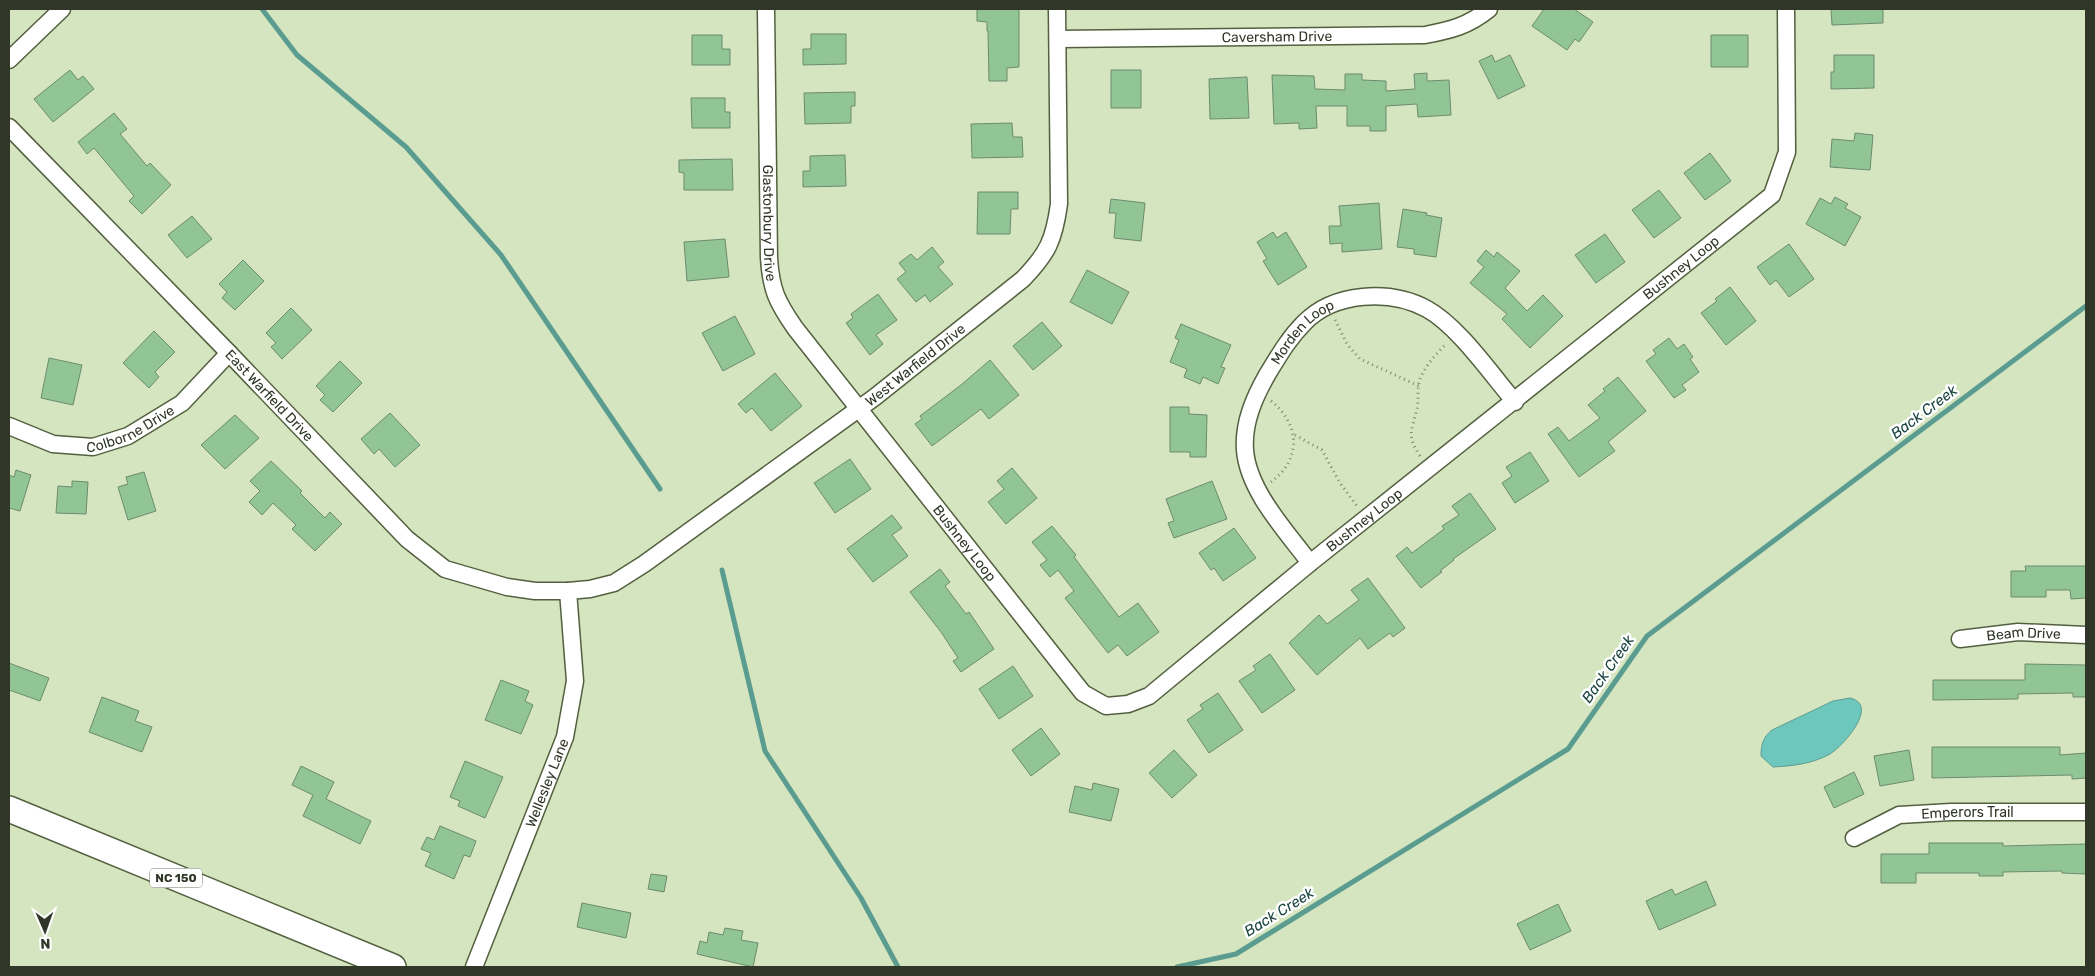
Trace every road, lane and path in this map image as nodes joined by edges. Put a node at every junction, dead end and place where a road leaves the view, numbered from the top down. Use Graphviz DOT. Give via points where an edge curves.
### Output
graph roads {
  1 [pos="62,9"];
  2 [pos="766,9"];
  3 [pos="1057,9"];
  4 [pos="1490,9"];
  5 [pos="1786,9"];
  6 [pos="1058,38"];
  7 [pos="9,60"];
  8 [pos="9,127"];
  9 [pos="1335,320"];
  10 [pos="1446,344"];
  11 [pos="229,353"];
  12 [pos="1419,386"];
  13 [pos="1270,400"];
  14 [pos="1515,402"];
  15 [pos="859,409"];
  16 [pos="9,426"];
  17 [pos="1294,435"];
  18 [pos="1420,456"];
  19 [pos="1271,482"];
  20 [pos="1357,506"];
  21 [pos="1310,563"];
  22 [pos="568,591"];
  23 [pos="2086,635"];
  24 [pos="1960,639"];
  25 [pos="9,809"];
  26 [pos="2086,812"];
  27 [pos="1854,838"];
  28 [pos="393,967"];
  29 [pos="474,967"];
  1 -- 7 [label="street"];
  2 -- 15 [label="street, Glastonbury Drive" via="770,281 778,303 795,328"];
  3 -- 6 [label="street, West Warfield Drive"];
  4 -- 6 [label="street, Caversham Drive" via="1456,29 1425,35"];
  5 -- 14 [label="street, Bushney Loop" via="1787,152 1772,195"];
  6 -- 15 [label="street, West Warfield Drive" via="1059,204 1055,229 1042,259 1023,279"];
  8 -- 11 [label="street, East Warfield Drive"];
  9 -- 12 [label="path" via="1347,344 1360,359"];
  10 -- 12 [label="path" via="1431,360"];
  11 -- 16 [label="street, Colborne Drive" via="182,403 128,436 93,447 53,444"];
  11 -- 22 [label="street, East Warfield Drive" via="407,539 445,569 508,587"];
  12 -- 18 [label="path" via="1410,435"];
  13 -- 17 [label="path" via="1282,412"];
  14 -- 21 [label="street, Bushney Loop"];
  14 -- 21 [label="street, Morden Loop" via="1449,325 1411,301 1386,296 1355,298 1325,307 1305,322 1283,348 1250,408 1245,451 1262,496"];
  15 -- 21 [label="street, Bushney Loop" via="1083,694 1106,706 1128,704 1149,696"];
  15 -- 22 [label="street, West Warfield Drive" via="614,583"];
  17 -- 19 [label="path" via="1293,449 1286,466"];
  17 -- 20 [label="path" via="1322,450"];
  22 -- 29 [label="street, Wellesley Lane" via="575,681 565,737"];
  23 -- 24 [label="street, Beam Drive" via="2018,632"];
  25 -- 28 [label="main road, NC 150"];
  26 -- 27 [label="street, Emperors Trail" via="1899,815"];
}
